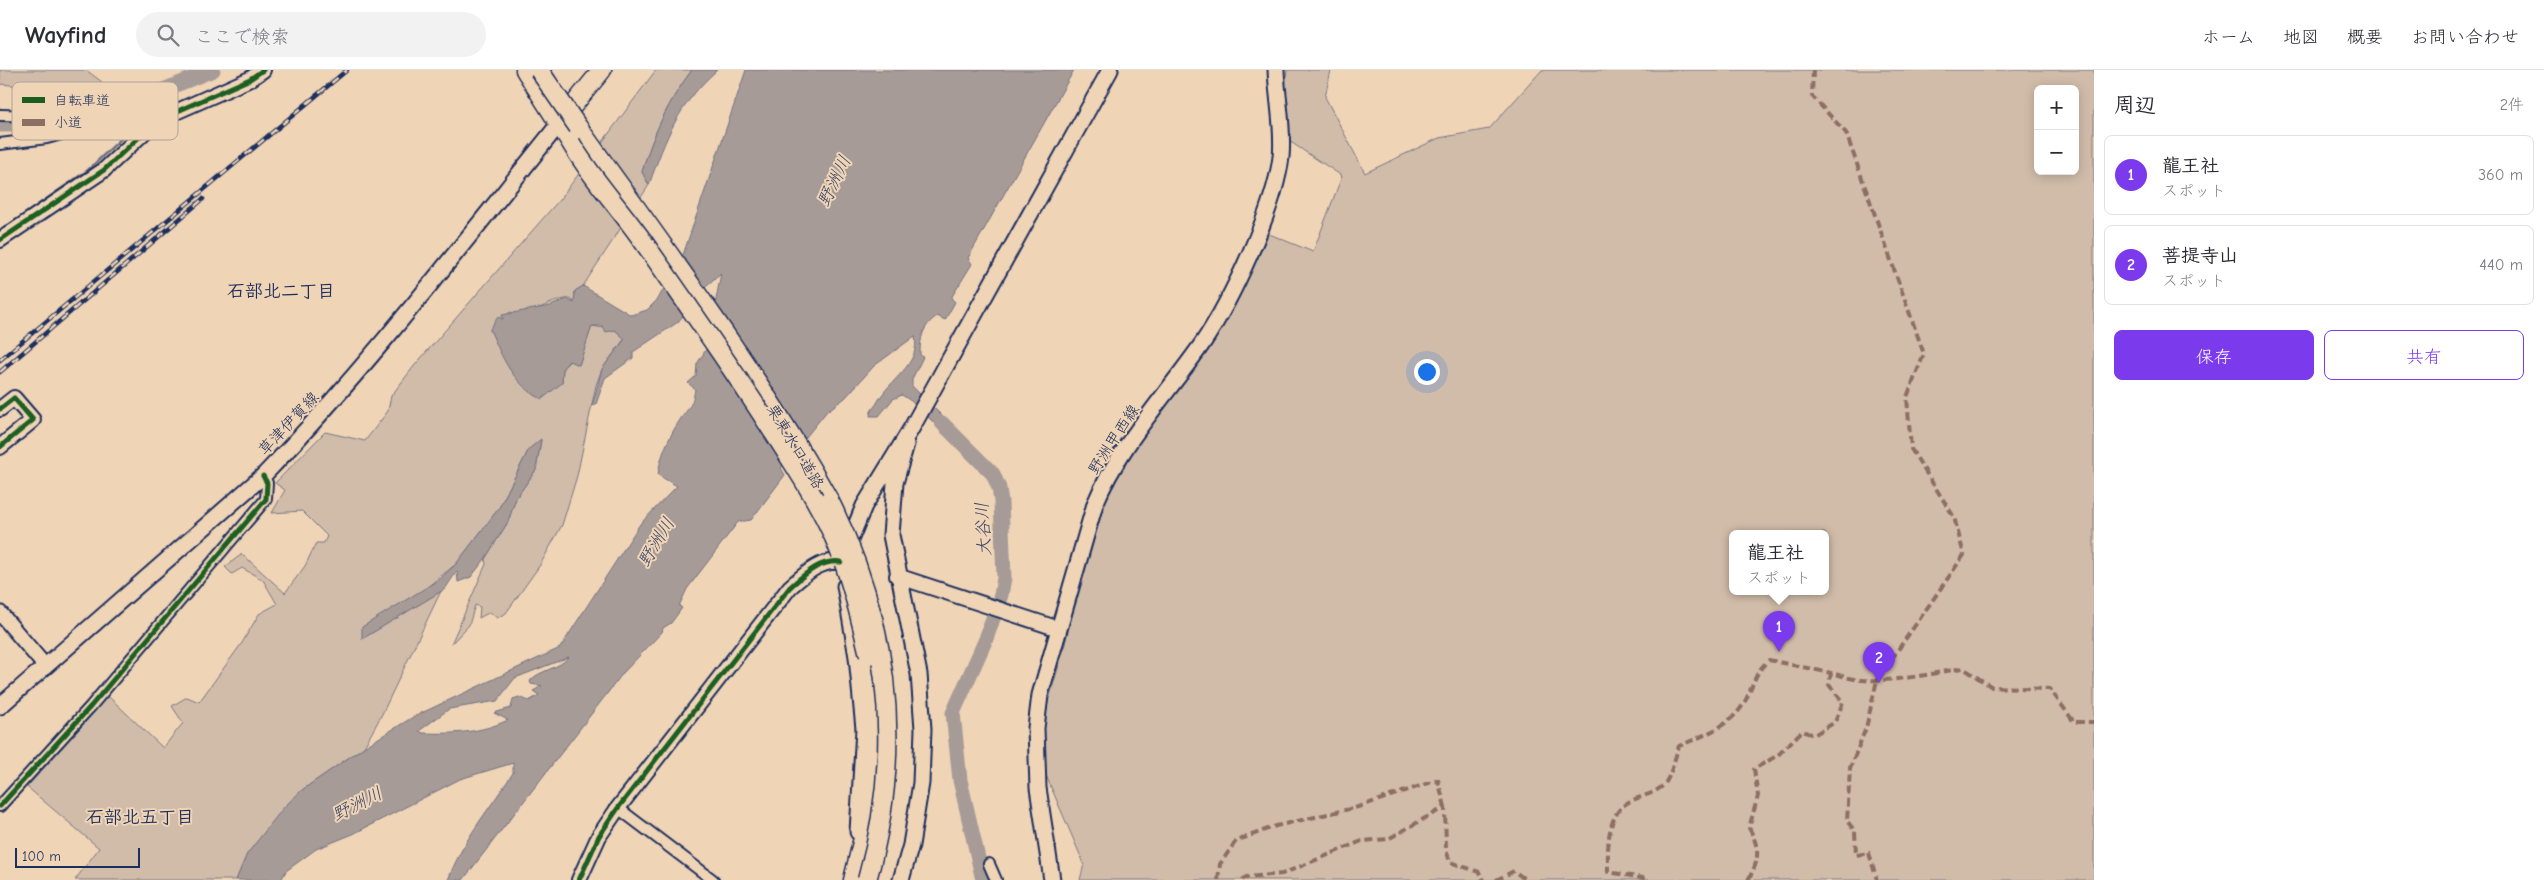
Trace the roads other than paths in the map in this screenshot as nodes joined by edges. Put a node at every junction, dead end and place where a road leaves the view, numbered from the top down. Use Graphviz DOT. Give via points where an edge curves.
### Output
graph roads {
  1 [pos="263,70"];
  2 [pos="526,70"];
  3 [pos="539,70"];
  4 [pos="549,70"];
  5 [pos="602,70"];
  6 [pos="1110,70"];
  7 [pos="1276,70"];
  8 [pos="178,111"];
  9 [pos="559,124"];
  10 [pos="31,140"];
  11 [pos="135,140"];
  12 [pos="0,144"];
  13 [pos="0,240"];
  14 [pos="0,409"];
  15 [pos="914,423"];
  16 [pos="0,448"];
  17 [pos="263,476"];
  18 [pos="841,562"];
  19 [pos="897,576"];
  20 [pos="0,613"];
  21 [pos="1059,629"];
  22 [pos="45,666"];
  23 [pos="0,706"];
  24 [pos="0,806"];
  25 [pos="618,808"];
  26 [pos="989,864"];
  27 [pos="578,880"];
  28 [pos="713,880"];
  29 [pos="852,880"];
  30 [pos="866,880"];
  31 [pos="902,880"];
  32 [pos="996,880"];
  33 [pos="1052,880"];
  1 -- 8 [label="street" via="232,88"];
  2 -- 9 [label="highway, 栗東水口道路"];
  3 -- 30 [label="highway, 栗東水口道路, bridge" via="773,406 829,500 857,561 881,648 888,729 884,806"];
  4 -- 9 [label="highway"];
  5 -- 9 [label="highway"];
  6 -- 15 [label="main road"];
  7 -- 21 [label="main road, 野洲甲西線" via="1282,156 1265,216 1225,305 1202,343 1107,475 1095,504"];
  9 -- 17 [label="main road, 草津伊賀線" via="325,410"];
  9 -- 29 [label="highway, 栗東水口道路, bridge" via="583,163 730,366 812,496 844,563 869,655 876,733 874,792"];
  10 -- 12 [label="street"];
  11 -- 13 [label="street" via="104,170"];
  14 -- 16 [label="street" via="14,398 33,420"];
  15 -- 18 [label="main road" via="864,506"];
  15 -- 19 [label="main road" via="892,502 891,535"];
  17 -- 22 [label="main road, 草津伊賀線"];
  17 -- 24 [label="street" via="267,483 266,499 91,706"];
  18 -- 25 [label="street" via="820,565 790,587"];
  18 -- 29 [label="main road" via="857,657 864,729 860,820"];
  19 -- 21 [label="street"];
  19 -- 31 [label="main road" via="919,674 923,729 921,783"];
  20 -- 22 [label="street"];
  21 -- 33 [label="main road, 野洲甲西線" via="1040,695 1036,728 1038,788"];
  22 -- 23 [label="main road, 草津伊賀線"];
  25 -- 27 [label="street" via="599,836"];
  25 -- 28 [label="street"];
  26 -- 32 [label="street"];
}
